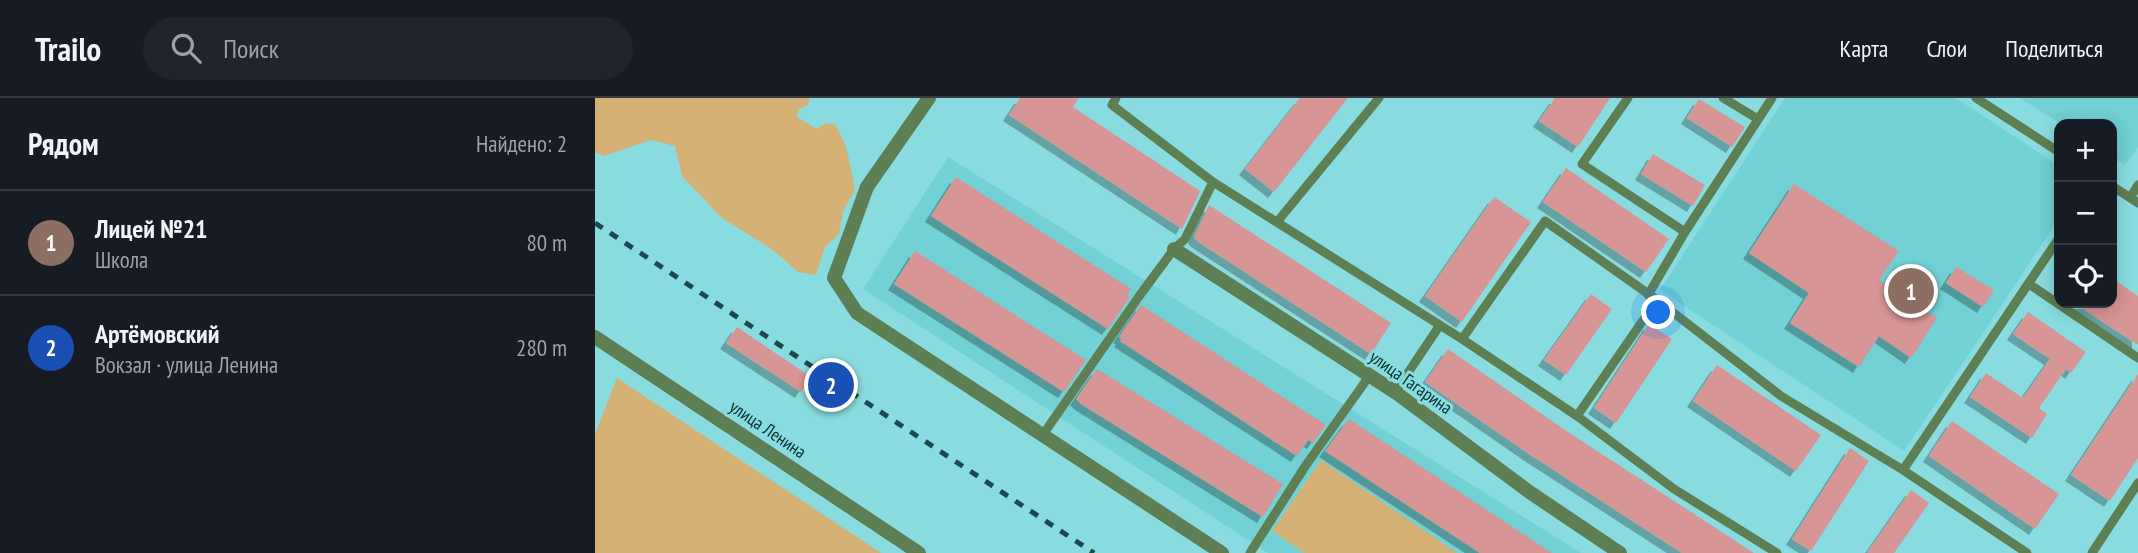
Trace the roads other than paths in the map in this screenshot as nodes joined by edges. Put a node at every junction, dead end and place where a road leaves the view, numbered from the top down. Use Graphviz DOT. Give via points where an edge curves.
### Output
graph roads {
  1 [pos="929,98"];
  2 [pos="1116,98"];
  3 [pos="1379,98"];
  4 [pos="1628,98"];
  5 [pos="1723,98"];
  6 [pos="1772,98"];
  7 [pos="1976,98"];
  8 [pos="1758,119"];
  9 [pos="2054,149"];
  10 [pos="1213,183"];
  11 [pos="2138,185"];
  12 [pos="2117,189"];
  13 [pos="2134,200"];
  14 [pos="1277,222"];
  15 [pos="1685,232"];
  16 [pos="2054,245"];
  17 [pos="1174,249"];
  18 [pos="2029,284"];
  19 [pos="1652,298"];
  20 [pos="1440,325"];
  21 [pos="595,337"];
  22 [pos="1462,339"];
  23 [pos="2138,358"];
  24 [pos="1370,375"];
  25 [pos="1395,392"];
  26 [pos="1577,416"];
  27 [pos="1042,436"];
  28 [pos="1903,470"];
  29 [pos="2138,483"];
  30 [pos="919,553"];
  31 [pos="1222,553"];
  32 [pos="1250,553"];
  33 [pos="1621,553"];
  34 [pos="1777,553"];
  35 [pos="2027,553"];
  36 [pos="2092,553"];
  1 -- 27 [label="street" via="867,187 834,278 857,313"];
  2 -- 10 [label="lane" via="1112,105"];
  3 -- 14 [label="lane"];
  4 -- 15 [label="lane" via="1582,164"];
  5 -- 8 [label="lane"];
  6 -- 8 [label="lane"];
  7 -- 9 [label="lane"];
  8 -- 15 [label="lane"];
  10 -- 14 [label="lane"];
  10 -- 17 [label="lane" via="1185,239"];
  11 -- 13 [label="lane"];
  12 -- 13 [label="lane"];
  14 -- 20 [label="lane"];
  15 -- 19 [label="lane"];
  16 -- 18 [label="lane"];
  17 -- 24 [label="street, улица Гагарина"];
  17 -- 27 [label="lane"];
  18 -- 23 [label="lane"];
  18 -- 28 [label="lane"];
  19 -- 22 [label="lane" via="1545,221"];
  19 -- 26 [label="lane"];
  19 -- 28 [label="lane" via="1781,396"];
  20 -- 22 [label="lane"];
  20 -- 25 [label="lane"];
  21 -- 30 [label="street, улица Ленина"];
  22 -- 26 [label="lane"];
  24 -- 25 [label="street, улица Гагарина"];
  24 -- 32 [label="lane"];
  25 -- 33 [label="street, улица Гагарина"];
  26 -- 34 [label="lane" via="1674,489"];
  27 -- 31 [label="street"];
  28 -- 35 [label="lane"];
  29 -- 36 [label="lane"];
}
